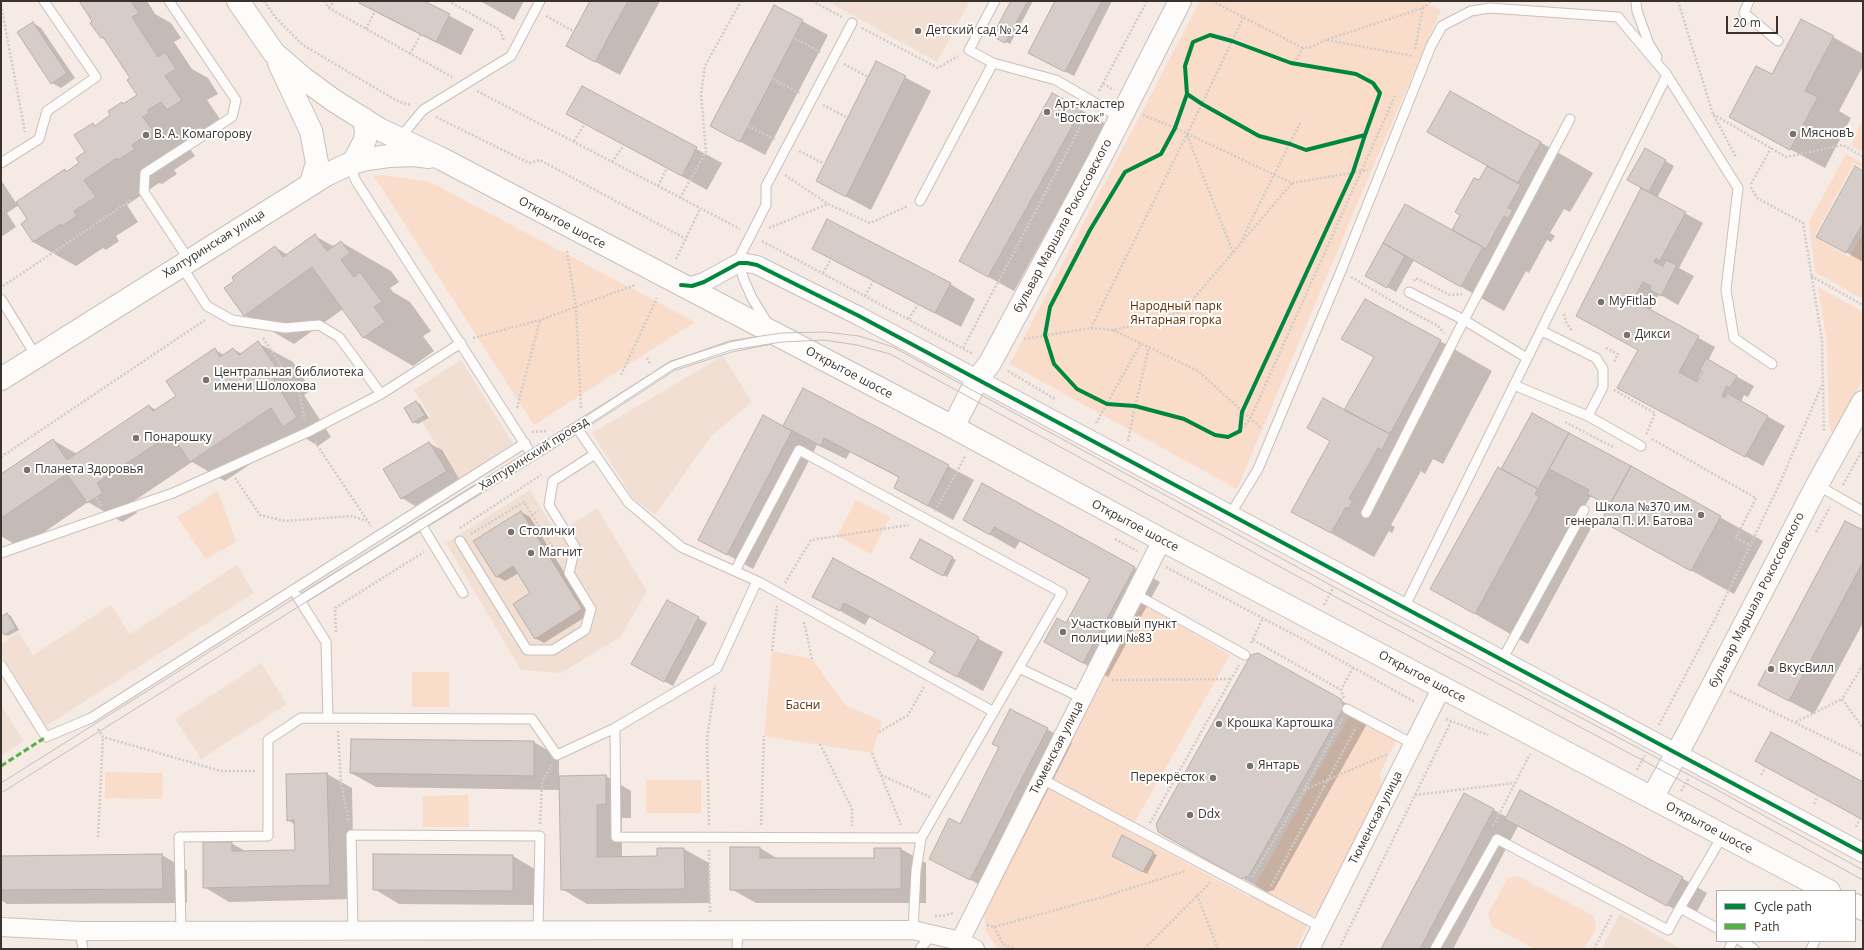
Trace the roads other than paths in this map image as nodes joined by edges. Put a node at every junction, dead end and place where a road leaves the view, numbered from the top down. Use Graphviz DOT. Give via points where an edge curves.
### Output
graph roads {
  1 [pos="44,1"];
  2 [pos="169,1"];
  3 [pos="238,1"];
  4 [pos="540,1"];
  5 [pos="995,1"];
  6 [pos="1180,1"];
  7 [pos="1636,1"];
  8 [pos="1749,1"];
  9 [pos="852,23"];
  10 [pos="1778,41"];
  11 [pos="274,53"];
  12 [pos="993,63"];
  13 [pos="1667,75"];
  14 [pos="1131,116"];
  15 [pos="364,119"];
  16 [pos="1570,119"];
  17 [pos="399,139"];
  18 [pos="442,159"];
  19 [pos="1,163"];
  20 [pos="351,164"];
  21 [pos="311,183"];
  22 [pos="920,201"];
  23 [pos="185,262"];
  24 [pos="739,263"];
  25 [pos="681,285"];
  26 [pos="1409,292"];
  27 [pos="1,299"];
  28 [pos="1464,320"];
  29 [pos="1542,331"];
  30 [pos="777,335"];
  31 [pos="461,342"];
  32 [pos="36,356"];
  33 [pos="1527,358"];
  34 [pos="1772,364"];
  35 [pos="984,371"];
  36 [pos="1,378"];
  37 [pos="1514,384"];
  38 [pos="381,394"];
  39 [pos="1863,402"];
  40 [pos="1588,416"];
  41 [pos="953,427"];
  42 [pos="577,428"];
  43 [pos="525,443"];
  44 [pos="1641,446"];
  45 [pos="595,454"];
  46 [pos="532,455"];
  47 [pos="1817,486"];
  48 [pos="1584,510"];
  49 [pos="1863,510"];
  50 [pos="1366,512"];
  51 [pos="1230,515"];
  52 [pos="421,524"];
  53 [pos="1162,540"];
  54 [pos="460,541"];
  55 [pos="1,553"];
  56 [pos="735,571"];
  57 [pos="757,581"];
  58 [pos="294,589"];
  59 [pos="464,593"];
  60 [pos="1135,594"];
  61 [pos="300,600"];
  62 [pos="1404,608"];
  63 [pos="1245,655"];
  64 [pos="1502,660"];
  65 [pos="1,665"];
  66 [pos="1020,668"];
  67 [pos="1442,687"];
  68 [pos="1082,698"];
  69 [pos="1347,709"];
  70 [pos="994,712"];
  71 [pos="333,718"];
  72 [pos="615,728"];
  73 [pos="1412,744"];
  74 [pos="1686,758"];
  75 [pos="1042,779"];
  76 [pos="1652,798"];
  77 [pos="1723,835"];
  78 [pos="921,838"];
  79 [pos="1863,854"];
  80 [pos="1827,890"];
  81 [pos="1680,908"];
  82 [pos="913,922"];
  83 [pos="1,927"];
  84 [pos="1321,927"];
  85 [pos="1716,927"];
  86 [pos="353,930"];
  87 [pos="538,930"];
  88 [pos="738,930"];
  89 [pos="80,931"];
  90 [pos="181,931"];
  91 [pos="933,933"];
  92 [pos="1743,942"];
  93 [pos="967,945"];
  94 [pos="83,949"];
  95 [pos="737,949"];
  96 [pos="920,949"];
  97 [pos="1310,949"];
  98 [pos="1435,949"];
  99 [pos="1754,949"];
  1 -- 19 [label="lane" via="96,77 47,111 39,139"];
  2 -- 23 [label="lane" via="236,100 232,117 144,173 144,192"];
  3 -- 11 [label="main road"];
  4 -- 17 [label="lane" via="511,56 423,110"];
  5 -- 12 [label="lane" via="969,50"];
  6 -- 14 [label="main road, бульвар Маршала Рокоссовского"];
  7 -- 13 [label="lane" via="1649,44"];
  8 -- 10 [label="lane" via="1744,13"];
  9 -- 24 [label="lane" via="766,186 766,205"];
  11 -- 15 [label="main road, Открытое шоссе" via="303,78"];
  11 -- 21 [label="main road" via="311,131 317,163"];
  12 -- 14 [label="lane" via="1056,80 1093,102"];
  12 -- 22 [label="lane"];
  13 -- 29 [label="lane"];
  13 -- 34 [label="lane" via="1738,188 1726,290 1734,338"];
  13 -- 51 [label="lane" via="1618,17 1490,8 1471,11 1442,26 1431,46 1258,469"];
  14 -- 35 [label="main road, бульвар Маршала Рокоссовского"];
  15 -- 17 [label="main road, Открытое шоссе"];
  15 -- 20 [label="main road" via="365,140"];
  16 -- 28 [label="lane"];
  17 -- 18 [label="main road, Открытое шоссе"];
  18 -- 20 [label="main road, Халтуринская улица" via="414,155 390,156"];
  18 -- 25 [label="main road, Открытое шоссе"];
  20 -- 21 [label="main road, Халтуринская улица"];
  20 -- 31 [label="lane" via="356,181"];
  21 -- 23 [label="main road, Халтуринская улица"];
  23 -- 32 [label="main road, Халтуринская улица"];
  23 -- 38 [label="lane" via="207,306 232,320 285,328 319,325 339,337"];
  24 -- 25 [label="street" via="704,282 692,286"];
  24 -- 30 [label="lane" via="752,298"];
  24 -- 35 [label="street" via="757,265 859,316"];
  25 -- 30 [label="main road, Открытое шоссе"];
  26 -- 28 [label="lane"];
  27 -- 32 [label="lane"];
  28 -- 33 [label="lane"];
  28 -- 50 [label="lane"];
  29 -- 33 [label="lane"];
  29 -- 40 [label="lane" via="1596,358 1603,370 1603,387"];
  30 -- 41 [label="main road, Открытое шоссе"];
  30 -- 42 [label="lane, Халтуринский проезд" via="672,366"];
  31 -- 38 [label="lane"];
  31 -- 43 [label="lane"];
  32 -- 36 [label="main road, Халтуринская улица"];
  33 -- 37 [label="lane"];
  35 -- 41 [label="main road, бульвар Маршала Рокоссовского"];
  35 -- 51 [label="street"];
  37 -- 40 [label="lane"];
  37 -- 62 [label="lane"];
  38 -- 55 [label="lane" via="308,432 173,493"];
  39 -- 47 [label="main road, бульвар Маршала Рокоссовского"];
  40 -- 44 [label="lane"];
  41 -- 53 [label="main road, Открытое шоссе"];
  42 -- 45 [label="lane"];
  42 -- 46 [label="lane, Халтуринский проезд"];
  43 -- 46 [label="lane"];
  43 -- 58 [label="lane"];
  45 -- 54 [label="lane" via="553,481 549,505 575,547 569,573 591,609 585,630 553,650 527,650"];
  45 -- 56 [label="lane" via="628,502 681,546"];
  46 -- 52 [label="lane, Халтуринский проезд"];
  47 -- 49 [label="lane"];
  47 -- 74 [label="main road, бульвар Маршала Рокоссовского"];
  48 -- 64 [label="lane"];
  51 -- 62 [label="street"];
  52 -- 59 [label="lane"];
  52 -- 61 [label="lane, Халтуринский проезд"];
  53 -- 60 [label="street, Тюменская улица"];
  53 -- 67 [label="main road, Открытое шоссе"];
  56 -- 57 [label="lane"];
  56 -- 66 [label="lane" via="799,450 1062,593"];
  57 -- 70 [label="lane"];
  57 -- 72 [label="lane" via="717,668"];
  58 -- 61 [label="lane"];
  58 -- 65 [label="lane" via="91,718 46,737"];
  60 -- 63 [label="lane"];
  60 -- 68 [label="street, Тюменская улица"];
  61 -- 71 [label="lane" via="326,642"];
  62 -- 64 [label="street"];
  64 -- 74 [label="street"];
  66 -- 68 [label="lane"];
  66 -- 70 [label="lane"];
  67 -- 73 [label="street, Тюменская улица"];
  67 -- 76 [label="main road, Открытое шоссе"];
  68 -- 75 [label="street, Тюменская улица"];
  69 -- 73 [label="lane"];
  70 -- 78 [label="lane"];
  71 -- 72 [label="lane" via="532,719 557,755"];
  71 -- 90 [label="lane" via="301,718 268,740 268,836 179,837"];
  72 -- 78 [label="lane" via="616,837"];
  73 -- 84 [label="street, Тюменская улица"];
  74 -- 76 [label="main road, бульвар Маршала Рокоссовского"];
  74 -- 79 [label="street"];
  75 -- 84 [label="lane"];
  75 -- 93 [label="street, Тюменская улица"];
  76 -- 77 [label="main road, Открытое шоссе"];
  77 -- 80 [label="main road, Открытое шоссе"];
  77 -- 81 [label="lane"];
  78 -- 82 [label="lane"];
  81 -- 85 [label="lane"];
  81 -- 98 [label="lane" via="1668,930 1497,839"];
  82 -- 88 [label="street"];
  82 -- 91 [label="street"];
  83 -- 89 [label="street"];
  84 -- 97 [label="street, Тюменская улица"];
  86 -- 87 [label="street"];
  86 -- 87 [label="lane" via="351,835 540,836"];
  86 -- 90 [label="street"];
  87 -- 88 [label="street"];
  88 -- 95 [label="lane"];
  89 -- 90 [label="street"];
  89 -- 94 [label="lane"];
  91 -- 93 [label="street"];
  91 -- 96 [label="lane"];
  92 -- 99 [label="lane"];
}
